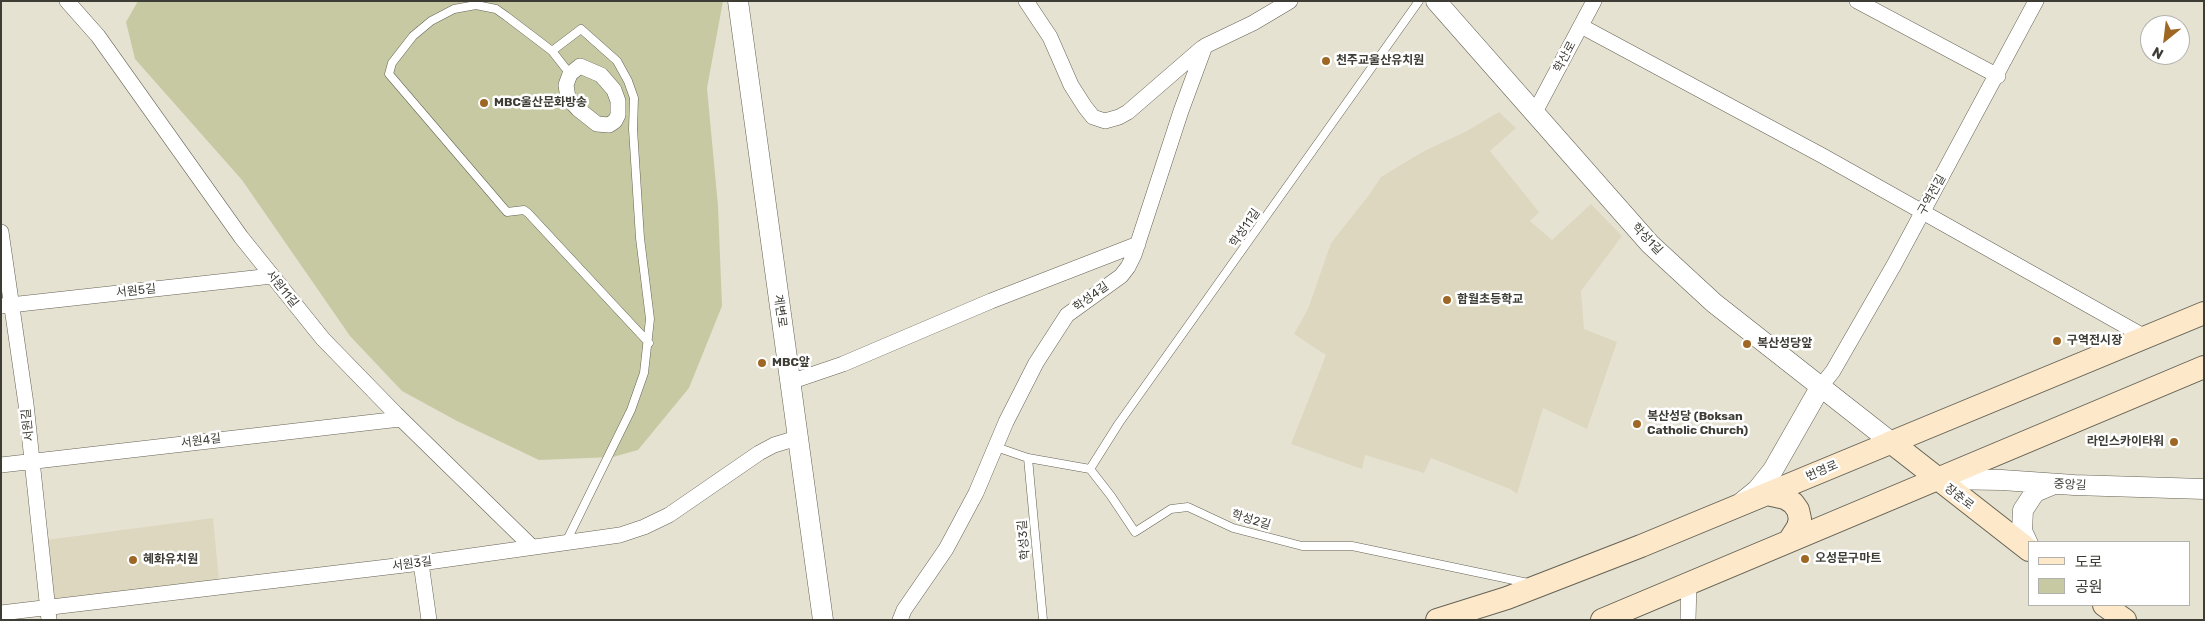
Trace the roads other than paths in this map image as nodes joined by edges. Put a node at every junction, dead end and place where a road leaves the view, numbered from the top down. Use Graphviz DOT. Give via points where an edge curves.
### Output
graph roads {
  1 [pos="67,1"];
  2 [pos="738,1"];
  3 [pos="1026,1"];
  4 [pos="1290,1"];
  5 [pos="1419,1"];
  6 [pos="1436,1"];
  7 [pos="1594,1"];
  8 [pos="1857,1"];
  9 [pos="2036,1"];
  10 [pos="1581,26"];
  11 [pos="1205,46"];
  12 [pos="552,51"];
  13 [pos="570,74"];
  14 [pos="1998,76"];
  15 [pos="1536,112"];
  16 [pos="1922,213"];
  17 [pos="1,232"];
  18 [pos="1138,244"];
  19 [pos="272,276"];
  20 [pos="7,305"];
  21 [pos="2204,313"];
  22 [pos="2145,337"];
  23 [pos="649,343"];
  24 [pos="2204,367"];
  25 [pos="790,382"];
  26 [pos="1821,386"];
  27 [pos="400,418"];
  28 [pos="797,438"];
  29 [pos="1891,442"];
  30 [pos="996,447"];
  31 [pos="1028,458"];
  32 [pos="32,461"];
  33 [pos="1,465"];
  34 [pos="1090,469"];
  35 [pos="1936,479"];
  36 [pos="2054,484"];
  37 [pos="2204,489"];
  38 [pos="1767,494"];
  39 [pos="1736,507"];
  40 [pos="1789,541"];
  41 [pos="566,542"];
  42 [pos="2028,544"];
  43 [pos="531,546"];
  44 [pos="2028,549"];
  45 [pos="421,563"];
  46 [pos="1689,583"];
  47 [pos="1542,586"];
  48 [pos="2105,606"];
  49 [pos="1,612"];
  50 [pos="48,613"];
  51 [pos="429,620"];
  52 [pos="823,620"];
  53 [pos="900,620"];
  54 [pos="1043,620"];
  55 [pos="1437,620"];
  56 [pos="1602,620"];
  57 [pos="1688,620"];
  58 [pos="2125,620"];
  1 -- 19 [label="street, 서원11길" via="98,36 241,238"];
  2 -- 25 [label="street, 계변로"];
  3 -- 11 [label="street" via="1050,37 1071,85 1085,107 1093,117 1105,121 1128,112"];
  4 -- 11 [label="street"];
  5 -- 34 [label="lane, 학성11길" via="1119,423"];
  6 -- 15 [label="street, 학성1길"];
  7 -- 10 [label="street, 학산로"];
  8 -- 14 [label="street"];
  9 -- 14 [label="street, 구역전길"];
  10 -- 15 [label="street, 학산로"];
  10 -- 16 [label="street"];
  11 -- 18 [label="street, 학성4길"];
  12 -- 13 [label="lane"];
  12 -- 23 [label="lane" via="581,29 617,61 634,98 633,129 640,238 650,319"];
  12 -- 23 [label="lane" via="496,9 476,5 454,9 431,21 413,36 392,63 389,74 507,212 528,212"];
  14 -- 16 [label="street, 구역전길"];
  15 -- 26 [label="street, 학성1길" via="1650,244 1714,303"];
  16 -- 22 [label="street"];
  16 -- 26 [label="street, 구역전길" via="1833,371"];
  17 -- 20 [label="street, 서원길"];
  18 -- 25 [label="street" via="991,301 843,364"];
  18 -- 30 [label="street, 학성4길" via="1121,276 1068,314 1036,363"];
  19 -- 20 [label="street, 서원5길"];
  19 -- 27 [label="street, 서원11길" via="323,339"];
  20 -- 32 [label="street, 서원길"];
  21 -- 22 [label="main road, 번영로"];
  22 -- 29 [label="main road, 번영로"];
  23 -- 41 [label="lane" via="644,373 631,410"];
  24 -- 35 [label="main road"];
  25 -- 28 [label="street, 계변로"];
  26 -- 29 [label="street, 학성1길"];
  26 -- 39 [label="street" via="1773,470 1757,490"];
  27 -- 32 [label="street, 서원4길"];
  27 -- 43 [label="street, 서원11길"];
  28 -- 41 [label="street, 서원3길" via="759,453 669,515 644,527 620,535"];
  28 -- 52 [label="street, 계변로"];
  29 -- 35 [label="main road, 장춘로"];
  29 -- 38 [label="main road, 번영로"];
  30 -- 31 [label="lane"];
  30 -- 53 [label="street, 학성4길" via="946,549"];
  31 -- 34 [label="lane"];
  31 -- 54 [label="lane, 학성3길"];
  32 -- 33 [label="street, 서원4길"];
  32 -- 50 [label="street, 서원길"];
  34 -- 47 [label="lane, 학성2길" via="1134,532 1171,509 1188,507 1233,528 1302,546 1352,546"];
  35 -- 36 [label="street, 중앙길"];
  35 -- 40 [label="main road"];
  35 -- 44 [label="main road, 장춘로"];
  36 -- 37 [label="street, 중앙길"];
  36 -- 42 [label="street" via="2036,492 2023,510 2022,531"];
  38 -- 39 [label="main road, 번영로"];
  38 -- 40 [label="main road" via="1784,498 1798,510 1798,527"];
  39 -- 47 [label="main road, 번영로"];
  40 -- 46 [label="main road"];
  41 -- 43 [label="street, 서원3길"];
  43 -- 45 [label="street, 서원3길"];
  45 -- 50 [label="street, 서원3길"];
  45 -- 51 [label="street"];
  46 -- 56 [label="main road"];
  46 -- 57 [label="street"];
  47 -- 55 [label="main road, 번영로"];
  48 -- 58 [label="main road"];
  49 -- 50 [label="street, 서원3길"];
}
